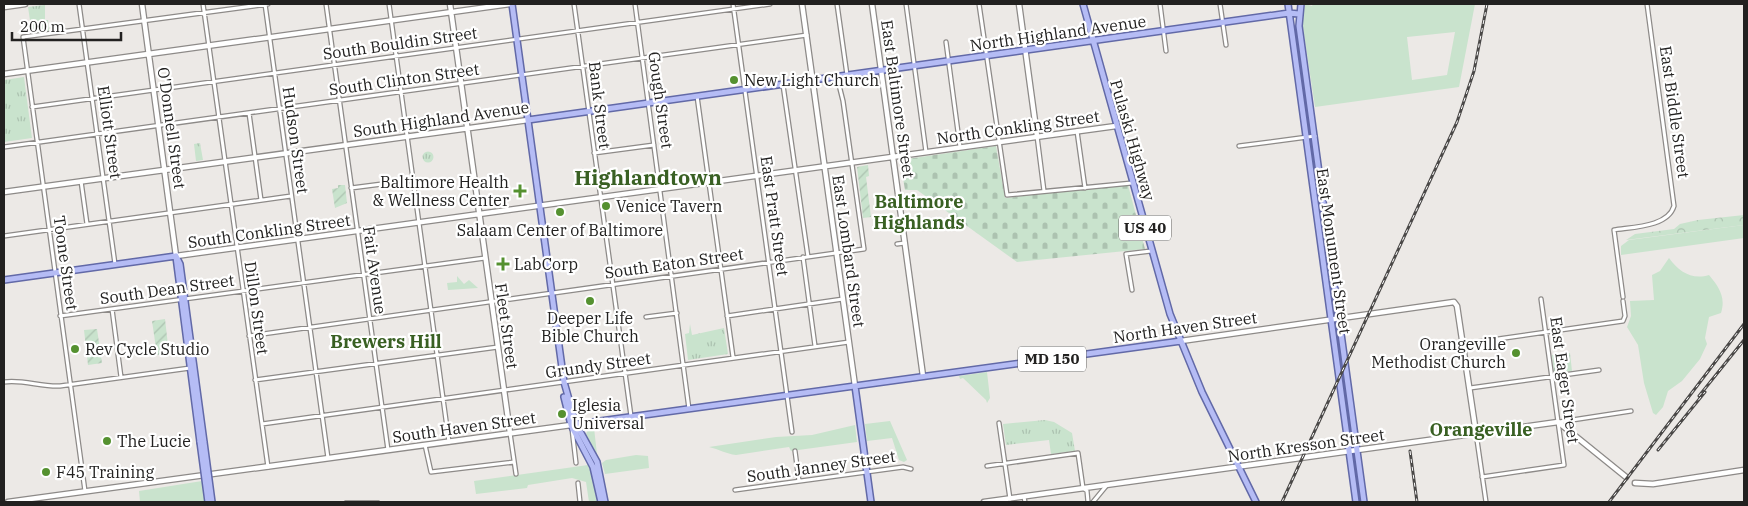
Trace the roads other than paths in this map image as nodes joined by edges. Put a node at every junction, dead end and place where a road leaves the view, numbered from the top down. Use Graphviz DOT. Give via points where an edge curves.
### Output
graph roads {
  1 [pos="25,4"];
  2 [pos="79,4"];
  3 [pos="142,4"];
  4 [pos="203,4"];
  5 [pos="266,4"];
  6 [pos="326,4"];
  7 [pos="389,4"];
  8 [pos="450,4"];
  9 [pos="511,4"];
  10 [pos="574,4"];
  11 [pos="635,4"];
  12 [pos="733,4"];
  13 [pos="770,4"];
  14 [pos="802,4"];
  15 [pos="837,4"];
  16 [pos="872,4"];
  17 [pos="906,4"];
  18 [pos="979,4"];
  19 [pos="1018,4"];
  20 [pos="1083,4"];
  21 [pos="1160,4"];
  22 [pos="1220,4"];
  23 [pos="1288,4"];
  24 [pos="1292,4"];
  25 [pos="1301,4"];
  26 [pos="1647,4"];
  27 [pos="4,7"];
  28 [pos="734,9"];
  29 [pos="204,12"];
  30 [pos="451,12"];
  31 [pos="1289,13"];
  32 [pos="1299,14"];
  33 [pos="145,21"];
  34 [pos="391,21"];
  35 [pos="1223,22"];
  36 [pos="638,23"];
  37 [pos="83,29"];
  38 [pos="329,29"];
  39 [pos="578,31"];
  40 [pos="1164,31"];
  41 [pos="807,35"];
  42 [pos="269,38"];
  43 [pos="517,40"];
  44 [pos="1093,41"];
  45 [pos="946,42"];
  46 [pos="738,44"];
  47 [pos="1226,45"];
  48 [pos="208,46"];
  49 [pos="456,48"];
  50 [pos="1025,49"];
  51 [pos="1166,51"];
  52 [pos="149,54"];
  53 [pos="987,55"];
  54 [pos="396,57"];
  55 [pos="642,58"];
  56 [pos="949,60"];
  57 [pos="87,62"];
  58 [pos="334,65"];
  59 [pos="914,65"];
  60 [pos="582,66"];
  61 [pos="881,70"];
  62 [pos="28,71"];
  63 [pos="274,73"];
  64 [pos="4,74"];
  65 [pos="847,75"];
  66 [pos="522,76"];
  67 [pos="837,76"];
  68 [pos="813,80"];
  69 [pos="214,82"];
  70 [pos="461,84"];
  71 [pos="783,84"];
  72 [pos="154,90"];
  73 [pos="744,90"];
  74 [pos="401,92"];
  75 [pos="697,96"];
  76 [pos="92,98"];
  77 [pos="339,101"];
  78 [pos="647,103"];
  79 [pos="32,107"];
  80 [pos="279,109"];
  81 [pos="588,111"];
  82 [pos="249,113"];
  83 [pos="218,117"];
  84 [pos="528,120"];
  85 [pos="158,126"];
  86 [pos="1116,126"];
  87 [pos="467,128"];
  88 [pos="1077,131"];
  89 [pos="97,134"];
  90 [pos="407,136"];
  91 [pos="1037,136"];
  92 [pos="1315,136"];
  93 [pos="1306,137"];
  94 [pos="37,142"];
  95 [pos="999,142"];
  96 [pos="345,145"];
  97 [pos="654,145"];
  98 [pos="1239,146"];
  99 [pos="4,147"];
  100 [pos="960,147"];
  101 [pos="926,152"];
  102 [pos="285,153"];
  103 [pos="594,153"];
  104 [pos="893,157"];
  105 [pos="255,158"];
  106 [pos="225,162"];
  107 [pos="852,162"];
  108 [pos="824,166"];
  109 [pos="164,170"];
  110 [pos="795,170"];
  111 [pos="756,176"];
  112 [pos="103,178"];
  113 [pos="413,180"];
  114 [pos="81,181"];
  115 [pos="708,183"];
  116 [pos="1132,183"];
  117 [pos="43,187"];
  118 [pos="351,188"];
  119 [pos="1085,188"];
  120 [pos="660,190"];
  121 [pos="4,192"];
  122 [pos="1044,192"];
  123 [pos="291,196"];
  124 [pos="599,198"];
  125 [pos="261,200"];
  126 [pos="231,204"];
  127 [pos="540,206"];
  128 [pos="170,213"];
  129 [pos="479,215"];
  130 [pos="109,221"];
  131 [pos="87,224"];
  132 [pos="417,224"];
  133 [pos="49,230"];
  134 [pos="357,231"];
  135 [pos="4,236"];
  136 [pos="297,240"];
  137 [pos="905,243"];
  138 [pos="897,244"];
  139 [pos="237,248"];
  140 [pos="1151,251"];
  141 [pos="836,253"];
  142 [pos="176,256"];
  143 [pos="806,257"];
  144 [pos="485,258"];
  145 [pos="768,262"];
  146 [pos="115,264"];
  147 [pos="424,266"];
  148 [pos="721,269"];
  149 [pos="54,273"];
  150 [pos="364,275"];
  151 [pos="672,276"];
  152 [pos="4,280"];
  153 [pos="304,283"];
  154 [pos="612,284"];
  155 [pos="1132,290"];
  156 [pos="242,292"];
  157 [pos="552,293"];
  158 [pos="843,299"];
  159 [pos="1541,299"];
  160 [pos="182,300"];
  161 [pos="491,302"];
  162 [pos="810,304"];
  163 [pos="112,309"];
  164 [pos="775,309"];
  165 [pos="430,311"];
  166 [pos="676,312"];
  167 [pos="60,316"];
  168 [pos="727,316"];
  169 [pos="646,317"];
  170 [pos="1339,317"];
  171 [pos="1331,318"];
  172 [pos="370,319"];
  173 [pos="310,327"];
  174 [pos="1545,332"];
  175 [pos="249,336"];
  176 [pos="1181,341"];
  177 [pos="849,342"];
  178 [pos="1464,344"];
  179 [pos="815,346"];
  180 [pos="498,347"];
  181 [pos="780,351"];
  182 [pos="436,355"];
  183 [pos="733,357"];
  184 [pos="376,363"];
  185 [pos="684,365"];
  186 [pos="190,368"];
  187 [pos="1599,370"];
  188 [pos="316,372"];
  189 [pos="624,374"];
  190 [pos="924,376"];
  191 [pos="121,377"];
  192 [pos="1552,377"];
  193 [pos="255,380"];
  194 [pos="4,382"];
  195 [pos="564,382"];
  196 [pos="70,385"];
  197 [pos="855,386"];
  198 [pos="1470,388"];
  199 [pos="504,390"];
  200 [pos="787,395"];
  201 [pos="442,399"];
  202 [pos="382,407"];
  203 [pos="689,409"];
  204 [pos="1631,411"];
  205 [pos="322,416"];
  206 [pos="631,417"];
  207 [pos="1558,422"];
  208 [pos="262,424"];
  209 [pos="999,424"];
  210 [pos="573,425"];
  211 [pos="792,432"];
  212 [pos="510,433"];
  213 [pos="1476,433"];
  214 [pos="202,442"];
  215 [pos="449,442"];
  216 [pos="425,445"];
  217 [pos="388,450"];
  218 [pos="1357,450"];
  219 [pos="795,451"];
  220 [pos="1349,451"];
  221 [pos="328,458"];
  222 [pos="514,462"];
  223 [pos="576,463"];
  224 [pos="1004,464"];
  225 [pos="987,466"];
  226 [pos="268,467"];
  227 [pos="1238,467"];
  228 [pos="911,469"];
  229 [pos="1744,470"];
  230 [pos="867,472"];
  231 [pos="516,474"];
  232 [pos="208,475"];
  233 [pos="1482,477"];
  234 [pos="1626,477"];
  235 [pos="799,481"];
  236 [pos="1635,482"];
  237 [pos="578,483"];
  238 [pos="1107,485"];
  239 [pos="1083,488"];
  240 [pos="735,490"];
  241 [pos="85,491"];
  242 [pos="1010,499"];
  243 [pos="1024,500"];
  244 [pos="8,502"];
  245 [pos="210,502"];
  246 [pos="580,502"];
  247 [pos="601,502"];
  248 [pos="605,502"];
  249 [pos="871,502"];
  250 [pos="984,502"];
  251 [pos="1088,502"];
  252 [pos="1093,502"];
  253 [pos="1256,502"];
  254 [pos="1356,502"];
  255 [pos="1364,502"];
  256 [pos="1486,502"];
  1 -- 27 [label="street"];
  2 -- 37 [label="street, Elliott Street"];
  3 -- 33 [label="street, O'Donnell Street"];
  4 -- 29 [label="street, Dillon Street"];
  5 -- 29 [label="street"];
  5 -- 42 [label="street, Hudson Street"];
  6 -- 38 [label="street, Fait Avenue"];
  7 -- 34 [label="street"];
  8 -- 30 [label="street, Fleet Street"];
  9 -- 30 [label="street"];
  9 -- 43 [label="main road"];
  10 -- 39 [label="street, Bank Street"];
  11 -- 36 [label="street, Gough Street"];
  12 -- 28 [label="street, East Pratt Street"];
  13 -- 28 [label="street, South Bouldin Street"];
  14 -- 41 [label="street, East Lombard Street"];
  15 -- 65 [label="street"];
  16 -- 61 [label="street, East Baltimore Street"];
  17 -- 59 [label="street"];
  18 -- 53 [label="street"];
  19 -- 50 [label="street"];
  20 -- 44 [label="main road, Pulaski Highway / US 40"];
  21 -- 40 [label="street"];
  22 -- 35 [label="street"];
  23 -- 31 [label="main road, East Monument Street"];
  24 -- 31 [label="main road"];
  25 -- 32 [label="main road, East Monument Street"];
  26 -- 174 [label="street, East Biddle Street" via="1674,201 1671,213 1663,220 1614,230 1623,321"];
  28 -- 36 [label="street, South Bouldin Street"];
  28 -- 46 [label="street, East Pratt Street"];
  29 -- 33 [label="street"];
  29 -- 48 [label="street, Dillon Street"];
  30 -- 34 [label="street"];
  30 -- 49 [label="street, Fleet Street"];
  31 -- 32 [label="main road, North Highland Avenue"];
  31 -- 35 [label="main road, North Highland Avenue"];
  31 -- 93 [label="main road, East Monument Street"];
  32 -- 92 [label="main road, East Monument Street"];
  33 -- 37 [label="street"];
  33 -- 52 [label="street, O'Donnell Street"];
  34 -- 38 [label="street"];
  34 -- 54 [label="street"];
  35 -- 40 [label="main road, North Highland Avenue"];
  35 -- 47 [label="street"];
  36 -- 39 [label="street, South Bouldin Street"];
  36 -- 55 [label="street, Gough Street"];
  37 -- 57 [label="street, Elliott Street"];
  37 -- 62 [label="street, Toone Street" via="23,38"];
  38 -- 42 [label="street"];
  38 -- 58 [label="street, Fait Avenue"];
  39 -- 43 [label="street, South Bouldin Street"];
  39 -- 60 [label="street, Bank Street"];
  40 -- 44 [label="main road, North Highland Avenue"];
  40 -- 51 [label="street"];
  41 -- 46 [label="street, South Clinton Street"];
  41 -- 68 [label="street, East Lombard Street"];
  42 -- 48 [label="street"];
  42 -- 63 [label="street, Hudson Street"];
  43 -- 49 [label="street, South Bouldin Street"];
  43 -- 66 [label="main road"];
  44 -- 50 [label="main road, North Highland Avenue"];
  44 -- 86 [label="main road, Pulaski Highway / US 40"];
  45 -- 56 [label="street"];
  46 -- 55 [label="street, South Clinton Street"];
  46 -- 73 [label="street, East Pratt Street"];
  48 -- 52 [label="street"];
  48 -- 69 [label="street, Dillon Street"];
  49 -- 54 [label="street, South Bouldin Street"];
  49 -- 70 [label="street, Fleet Street"];
  50 -- 53 [label="main road, North Highland Avenue"];
  50 -- 91 [label="street"];
  52 -- 57 [label="street"];
  52 -- 72 [label="street, O'Donnell Street"];
  53 -- 56 [label="main road, North Highland Avenue"];
  53 -- 95 [label="street"];
  54 -- 58 [label="street, South Bouldin Street"];
  54 -- 74 [label="street"];
  55 -- 60 [label="street, South Clinton Street"];
  55 -- 78 [label="street, Gough Street"];
  56 -- 59 [label="main road, North Highland Avenue"];
  56 -- 100 [label="street"];
  57 -- 62 [label="street"];
  57 -- 76 [label="street, Elliott Street"];
  58 -- 63 [label="street, South Bouldin Street"];
  58 -- 77 [label="street, Fait Avenue"];
  59 -- 61 [label="main road, North Highland Avenue"];
  59 -- 101 [label="street"];
  60 -- 66 [label="street, South Clinton Street"];
  60 -- 81 [label="street, Bank Street"];
  61 -- 65 [label="main road, South Highland Avenue"];
  61 -- 104 [label="street, East Baltimore Street"];
  62 -- 64 [label="street"];
  62 -- 79 [label="street, Toone Street"];
  63 -- 69 [label="street, South Bouldin Street"];
  63 -- 80 [label="street, Hudson Street"];
  65 -- 67 [label="main road, South Highland Avenue"];
  66 -- 70 [label="street, South Clinton Street"];
  66 -- 84 [label="main road"];
  67 -- 68 [label="main road, South Highland Avenue"];
  67 -- 107 [label="street"];
  68 -- 71 [label="main road, South Highland Avenue"];
  68 -- 108 [label="street, East Lombard Street"];
  69 -- 72 [label="street, South Bouldin Street"];
  69 -- 83 [label="street, Dillon Street"];
  70 -- 74 [label="street, South Clinton Street"];
  70 -- 87 [label="street, Fleet Street"];
  71 -- 73 [label="main road, South Highland Avenue"];
  71 -- 110 [label="street"];
  72 -- 76 [label="street, South Bouldin Street"];
  72 -- 85 [label="street, O'Donnell Street"];
  73 -- 75 [label="main road, South Highland Avenue"];
  73 -- 111 [label="street, East Pratt Street"];
  74 -- 77 [label="street, South Clinton Street"];
  74 -- 90 [label="street"];
  75 -- 78 [label="main road, South Highland Avenue"];
  75 -- 115 [label="street"];
  76 -- 79 [label="street, South Bouldin Street"];
  76 -- 89 [label="street, Elliott Street"];
  77 -- 80 [label="street, South Clinton Street"];
  77 -- 96 [label="street, Fait Avenue"];
  78 -- 81 [label="main road, South Highland Avenue"];
  78 -- 97 [label="street, Gough Street"];
  79 -- 94 [label="street, Toone Street"];
  80 -- 82 [label="street, South Clinton Street"];
  80 -- 102 [label="street, Hudson Street"];
  81 -- 84 [label="main road, South Highland Avenue"];
  81 -- 103 [label="street, Bank Street"];
  82 -- 83 [label="street, South Clinton Street"];
  82 -- 105 [label="street"];
  83 -- 85 [label="street, South Clinton Street"];
  83 -- 106 [label="street, Dillon Street"];
  84 -- 87 [label="street, South Highland Avenue"];
  84 -- 127 [label="main road"];
  85 -- 89 [label="street, South Clinton Street"];
  85 -- 109 [label="street, O'Donnell Street"];
  86 -- 88 [label="street, North Conkling Street"];
  86 -- 116 [label="main road, Pulaski Highway / US 40"];
  87 -- 90 [label="street, South Highland Avenue"];
  87 -- 129 [label="street, Fleet Street"];
  88 -- 91 [label="street, North Conkling Street"];
  88 -- 119 [label="street"];
  89 -- 94 [label="street, South Clinton Street"];
  89 -- 112 [label="street, Elliott Street"];
  90 -- 96 [label="street, South Highland Avenue"];
  90 -- 113 [label="street"];
  91 -- 95 [label="street, North Conkling Street"];
  91 -- 122 [label="street"];
  92 -- 93 [label="street"];
  92 -- 170 [label="main road, East Monument Street"];
  93 -- 98 [label="street"];
  93 -- 171 [label="main road, East Monument Street"];
  94 -- 99 [label="street, South Clinton Street"];
  94 -- 117 [label="street, Toone Street"];
  95 -- 100 [label="street, North Conkling Street"];
  95 -- 122 [label="street" via="1007,195"];
  96 -- 102 [label="street, South Highland Avenue"];
  96 -- 118 [label="street, Fait Avenue"];
  97 -- 103 [label="street"];
  97 -- 120 [label="street, Gough Street"];
  100 -- 101 [label="street, North Conkling Street"];
  101 -- 104 [label="street, North Conkling Street"];
  102 -- 105 [label="street, South Highland Avenue"];
  102 -- 123 [label="street, Hudson Street"];
  103 -- 124 [label="street, Bank Street"];
  104 -- 107 [label="street, South Conkling Street"];
  104 -- 137 [label="street, East Baltimore Street"];
  105 -- 106 [label="street, South Highland Avenue"];
  105 -- 125 [label="street"];
  106 -- 109 [label="street, South Highland Avenue"];
  106 -- 126 [label="street, Dillon Street"];
  107 -- 108 [label="street, South Conkling Street"];
  107 -- 141 [label="street, South Eaton Street" via="864,249"];
  108 -- 110 [label="street, South Conkling Street"];
  108 -- 141 [label="street, East Lombard Street"];
  109 -- 112 [label="street, South Highland Avenue"];
  109 -- 128 [label="street, O'Donnell Street"];
  110 -- 111 [label="street, South Conkling Street"];
  110 -- 143 [label="street"];
  111 -- 115 [label="street, South Conkling Street"];
  111 -- 145 [label="street, East Pratt Street"];
  112 -- 114 [label="street, South Highland Avenue"];
  112 -- 130 [label="street, Elliott Street"];
  113 -- 118 [label="street"];
  113 -- 132 [label="street"];
  114 -- 117 [label="street, South Highland Avenue"];
  114 -- 131 [label="street"];
  115 -- 120 [label="street, South Conkling Street"];
  115 -- 148 [label="street"];
  116 -- 119 [label="street"];
  116 -- 140 [label="main road, Pulaski Highway / US 40"];
  117 -- 121 [label="street, South Highland Avenue"];
  117 -- 133 [label="street, Toone Street"];
  118 -- 134 [label="street, Fait Avenue"];
  119 -- 122 [label="street"];
  120 -- 124 [label="street, South Conkling Street"];
  120 -- 151 [label="street, Gough Street"];
  123 -- 125 [label="street"];
  123 -- 136 [label="street, Hudson Street"];
  124 -- 127 [label="street, South Conkling Street"];
  124 -- 154 [label="street, Bank Street"];
  125 -- 126 [label="street"];
  126 -- 128 [label="street"];
  126 -- 139 [label="street, Dillon Street"];
  127 -- 129 [label="street, South Conkling Street"];
  127 -- 157 [label="main road"];
  128 -- 130 [label="street"];
  128 -- 142 [label="street, O'Donnell Street"];
  129 -- 132 [label="street, South Conkling Street"];
  129 -- 144 [label="street, Fleet Street"];
  130 -- 131 [label="street"];
  130 -- 146 [label="street, Elliott Street"];
  131 -- 133 [label="street"];
  132 -- 134 [label="street, South Conkling Street"];
  132 -- 147 [label="street"];
  133 -- 135 [label="street"];
  133 -- 149 [label="street, Toone Street"];
  134 -- 136 [label="street, South Conkling Street"];
  134 -- 150 [label="street, Fait Avenue"];
  136 -- 139 [label="street, South Conkling Street"];
  136 -- 153 [label="street, Hudson Street"];
  137 -- 138 [label="street"];
  137 -- 190 [label="street, East Baltimore Street"];
  139 -- 142 [label="street, South Conkling Street"];
  139 -- 156 [label="street, Dillon Street"];
  140 -- 155 [label="street" via="1126,254"];
  140 -- 176 [label="main road, Pulaski Highway / US 40"];
  141 -- 143 [label="street, South Eaton Street"];
  141 -- 158 [label="street, East Lombard Street"];
  142 -- 146 [label="main road, South Conkling Street"];
  142 -- 160 [label="main road, O'Donnell Street"];
  143 -- 145 [label="street, South Eaton Street"];
  143 -- 162 [label="street"];
  144 -- 147 [label="street, South Dean Street"];
  144 -- 161 [label="street, Fleet Street"];
  145 -- 148 [label="street, South Eaton Street"];
  145 -- 164 [label="street, East Pratt Street"];
  146 -- 149 [label="main road, South Conkling Street"];
  147 -- 150 [label="street, South Dean Street"];
  147 -- 165 [label="street"];
  148 -- 151 [label="street, South Eaton Street"];
  148 -- 168 [label="street"];
  149 -- 152 [label="main road, South Conkling Street"];
  149 -- 167 [label="street, Toone Street"];
  150 -- 153 [label="street, South Dean Street"];
  150 -- 172 [label="street, Fait Avenue"];
  151 -- 154 [label="street, South Eaton Street"];
  151 -- 166 [label="street, Gough Street"];
  153 -- 156 [label="street, South Dean Street"];
  153 -- 173 [label="street, Hudson Street"];
  154 -- 157 [label="street, South Eaton Street"];
  154 -- 189 [label="street, Bank Street"];
  156 -- 160 [label="street, South Dean Street"];
  156 -- 175 [label="street, Dillon Street"];
  157 -- 161 [label="street, South Eaton Street"];
  157 -- 195 [label="main road"];
  158 -- 162 [label="street"];
  158 -- 177 [label="street, East Lombard Street"];
  159 -- 174 [label="street, East Eager Street"];
  160 -- 163 [label="street, South Dean Street"];
  160 -- 186 [label="main road, O'Donnell Street"];
  160 -- 214 [label="main road, O'Donnell Street"];
  161 -- 165 [label="street, South Eaton Street"];
  161 -- 180 [label="street, Fleet Street"];
  162 -- 164 [label="street"];
  162 -- 179 [label="street"];
  163 -- 167 [label="street, South Dean Street"];
  163 -- 191 [label="street"];
  164 -- 168 [label="street"];
  164 -- 181 [label="street, East Pratt Street"];
  165 -- 172 [label="street, South Eaton Street"];
  165 -- 182 [label="street"];
  166 -- 169 [label="street"];
  166 -- 185 [label="street, Gough Street"];
  167 -- 196 [label="street, Toone Street"];
  168 -- 183 [label="street"];
  170 -- 171 [label="street, North Haven Street"];
  170 -- 178 [label="street, North Haven Street" via="1454,302"];
  170 -- 218 [label="main road, East Monument Street"];
  171 -- 176 [label="street, North Haven Street"];
  171 -- 220 [label="main road, East Monument Street"];
  172 -- 173 [label="street, South Eaton Street"];
  172 -- 184 [label="street, Fait Avenue"];
  173 -- 175 [label="street, South Eaton Street"];
  173 -- 188 [label="street, Hudson Street"];
  174 -- 178 [label="street"];
  174 -- 192 [label="street, East Eager Street"];
  175 -- 193 [label="street, Dillon Street"];
  176 -- 190 [label="main road, North Haven Street / MD 150"];
  176 -- 227 [label="main road, Pulaski Highway / US 40"];
  177 -- 179 [label="street, Grundy Street"];
  177 -- 197 [label="street, East Lombard Street"];
  178 -- 198 [label="street"];
  179 -- 181 [label="street, Grundy Street"];
  180 -- 182 [label="street"];
  180 -- 199 [label="street, Fleet Street"];
  181 -- 183 [label="street, Grundy Street"];
  181 -- 200 [label="street, East Pratt Street"];
  182 -- 184 [label="street"];
  182 -- 201 [label="street"];
  183 -- 185 [label="street, Grundy Street"];
  184 -- 188 [label="street"];
  184 -- 202 [label="street, Fait Avenue"];
  185 -- 189 [label="street, Grundy Street"];
  185 -- 203 [label="street, Gough Street"];
  186 -- 191 [label="street"];
  186 -- 214 [label="main road, O'Donnell Street"];
  187 -- 192 [label="street"];
  188 -- 193 [label="street"];
  188 -- 205 [label="street, Hudson Street"];
  189 -- 195 [label="street, Grundy Street"];
  189 -- 206 [label="street, Bank Street"];
  190 -- 197 [label="main road, South Haven Street / MD 150"];
  191 -- 196 [label="street"];
  192 -- 198 [label="street"];
  192 -- 207 [label="street, East Eager Street"];
  193 -- 208 [label="street, Dillon Street"];
  194 -- 196 [label="street" via="43,387"];
  195 -- 199 [label="street, Grundy Street"];
  195 -- 210 [label="main road" via="566,406"];
  196 -- 241 [label="street, Toone Street"];
  197 -- 200 [label="main road, South Haven Street"];
  197 -- 230 [label="main road, East Lombard Street"];
  198 -- 213 [label="street"];
  199 -- 201 [label="street, Grundy Street"];
  199 -- 212 [label="street, Fleet Street"];
  200 -- 203 [label="main road, South Haven Street"];
  200 -- 211 [label="street, East Pratt Street"];
  201 -- 202 [label="street, Grundy Street"];
  201 -- 215 [label="street"];
  202 -- 205 [label="street, Grundy Street"];
  202 -- 217 [label="street, Fait Avenue"];
  203 -- 206 [label="main road, South Haven Street"];
  204 -- 207 [label="street, North Kresson Street"];
  205 -- 208 [label="street, Grundy Street"];
  205 -- 221 [label="street, Hudson Street"];
  206 -- 210 [label="main road, South Haven Street"];
  207 -- 213 [label="street, North Kresson Street"];
  207 -- 233 [label="street, East Eager Street" via="1564,465"];
  207 -- 234 [label="street"];
  208 -- 226 [label="street, Dillon Street"];
  209 -- 224 [label="street"];
  210 -- 212 [label="street, South Haven Street"];
  210 -- 223 [label="street"];
  210 -- 247 [label="main road" via="593,467"];
  210 -- 248 [label="main road" via="597,462"];
  212 -- 215 [label="street, South Haven Street"];
  212 -- 222 [label="street, Fleet Street"];
  213 -- 218 [label="street, North Kresson Street"];
  213 -- 233 [label="street"];
  214 -- 245 [label="main road, O'Donnell Street, bridge"];
  215 -- 216 [label="street, South Haven Street"];
  216 -- 217 [label="street, South Haven Street"];
  216 -- 222 [label="street" via="431,472"];
  217 -- 221 [label="street, South Haven Street"];
  218 -- 220 [label="street, North Kresson Street"];
  218 -- 255 [label="main road, East Monument Street"];
  219 -- 235 [label="street"];
  220 -- 227 [label="street, North Kresson Street"];
  220 -- 254 [label="main road, East Monument Street"];
  221 -- 226 [label="street, South Haven Street"];
  222 -- 231 [label="street, Fleet Street"];
  224 -- 225 [label="street"];
  224 -- 239 [label="street" via="1078,453"];
  224 -- 242 [label="street"];
  226 -- 232 [label="street, South Haven Street"];
  227 -- 238 [label="street, North Kresson Street"];
  227 -- 253 [label="main road, Pulaski Highway / US 40"];
  228 -- 230 [label="street, South Janney Street" via="903,467"];
  229 -- 236 [label="street" via="1653,484"];
  230 -- 235 [label="street, South Janney Street"];
  230 -- 249 [label="main road, East Lombard Street"];
  232 -- 241 [label="street, South Haven Street"];
  232 -- 245 [label="street, O'Donnell Street"];
  233 -- 256 [label="street"];
  235 -- 240 [label="street, South Janney Street"];
  237 -- 246 [label="street"];
  238 -- 239 [label="street, North Kresson Street"];
  238 -- 252 [label="street"];
  239 -- 243 [label="street, North Kresson Street"];
  239 -- 251 [label="street" via="1087,491"];
  241 -- 244 [label="street, South Haven Street"];
  242 -- 243 [label="street, North Kresson Street"];
  242 -- 250 [label="street, North Kresson Street"];
}
